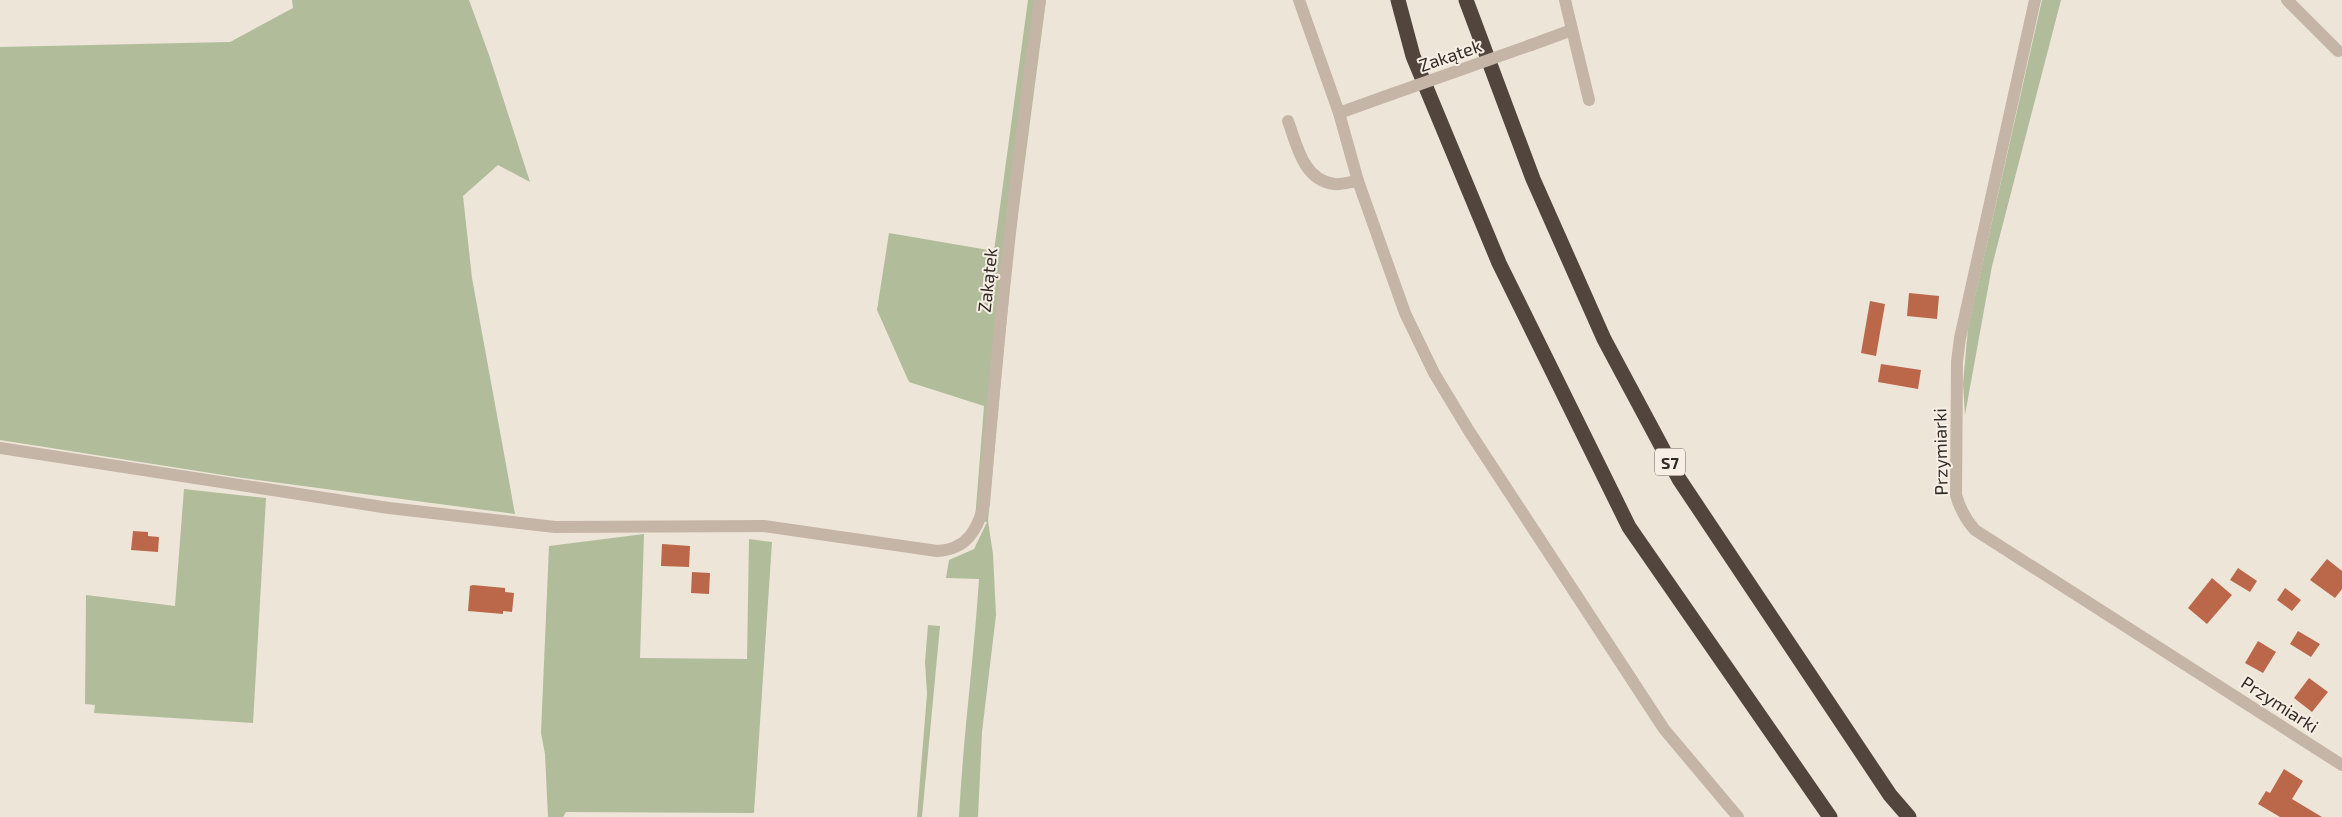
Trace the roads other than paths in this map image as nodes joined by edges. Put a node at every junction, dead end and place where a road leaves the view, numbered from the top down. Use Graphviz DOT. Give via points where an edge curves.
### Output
graph roads {
  1 [pos="1040,0"];
  2 [pos="1299,0"];
  3 [pos="1398,0"];
  4 [pos="1466,0"];
  5 [pos="1565,0"];
  6 [pos="2036,0"];
  7 [pos="2287,0"];
  8 [pos="1572,30"];
  9 [pos="2338,51"];
  10 [pos="1589,100"];
  11 [pos="1339,113"];
  12 [pos="1288,121"];
  13 [pos="1358,182"];
  14 [pos="0,448"];
  15 [pos="2342,765"];
  16 [pos="1738,817"];
  17 [pos="1830,817"];
  18 [pos="1909,817"];
  1 -- 14 [label="street, Zakątek" via="1019,147 996,351 984,504 980,520 967,540 950,550 937,551 764,526 545,526 389,508"];
  2 -- 11 [label="street"];
  3 -- 17 [label="highway" via="1413,56 1499,263 1629,527"];
  4 -- 18 [label="highway, S7" via="1533,179 1604,340 1679,478 1890,795"];
  5 -- 8 [label="street"];
  6 -- 15 [label="street, Przymiarki" via="1960,338 1956,495 1960,508 1975,530"];
  7 -- 9 [label="street"];
  8 -- 10 [label="street"];
  8 -- 11 [label="street, Zakątek, bridge"];
  11 -- 13 [label="street"];
  12 -- 13 [label="street" via="1310,173 1317,179 1334,184"];
  13 -- 16 [label="street" via="1405,313 1434,373 1659,721"];
}
